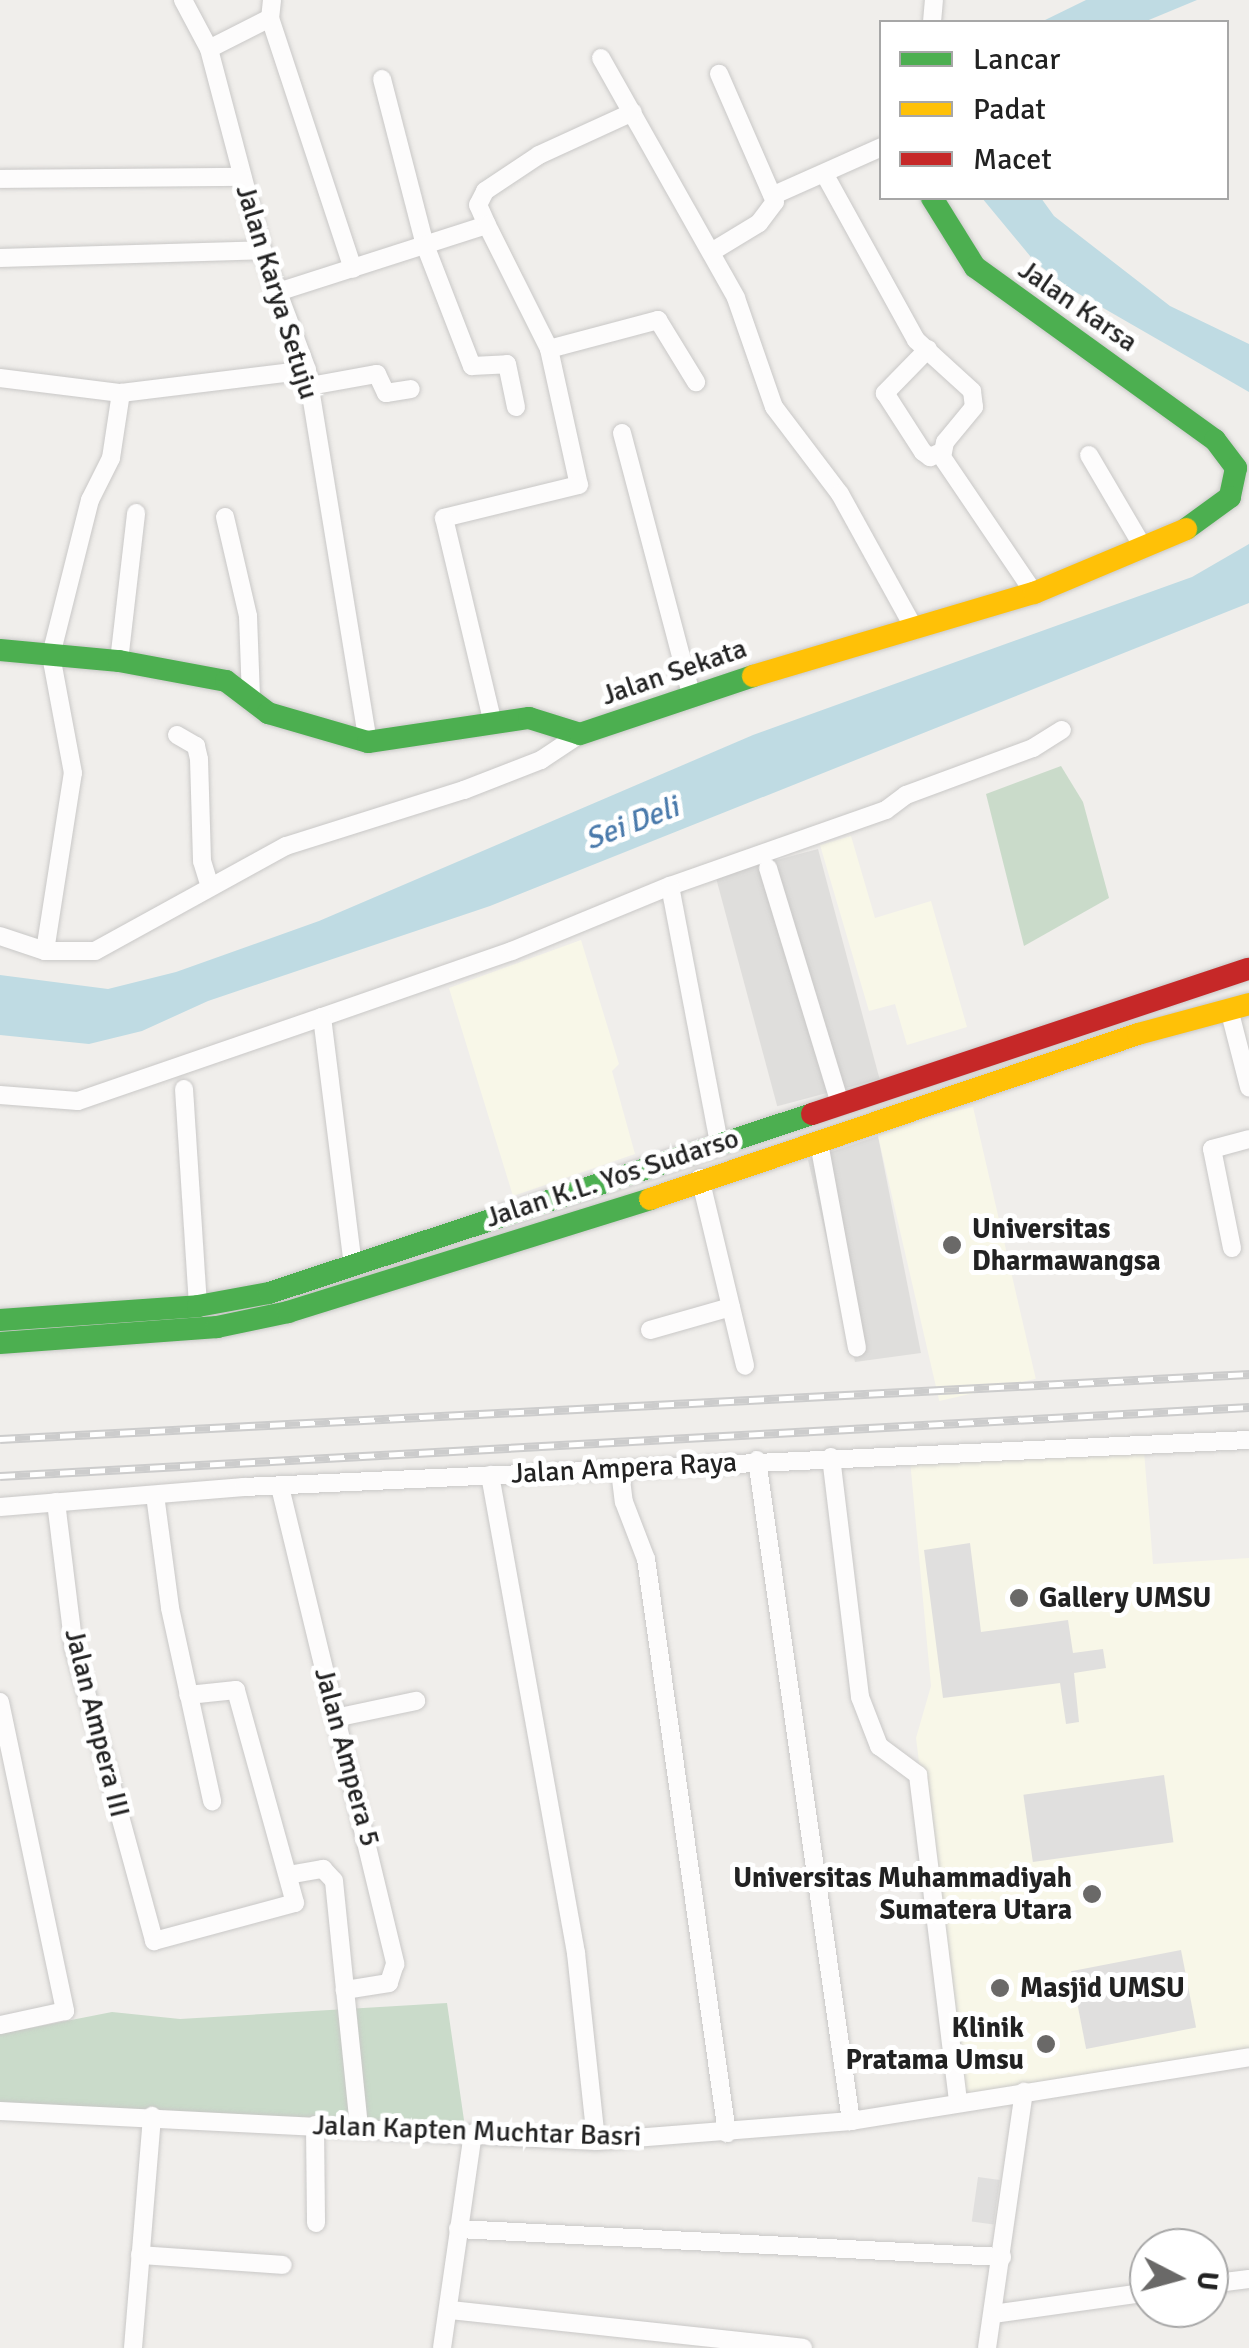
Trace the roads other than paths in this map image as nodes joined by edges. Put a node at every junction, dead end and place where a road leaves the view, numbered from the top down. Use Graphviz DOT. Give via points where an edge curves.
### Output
graph roads {
  1 [pos="183,0"];
  2 [pos="271,9"];
  3 [pos="209,49"];
  4 [pos="601,58"];
  5 [pos="720,74"];
  6 [pos="382,79"];
  7 [pos="632,112"];
  8 [pos="879,148"];
  9 [pos="825,175"];
  10 [pos="240,177"];
  11 [pos="0,179"];
  12 [pos="774,195"];
  13 [pos="933,200"];
  14 [pos="487,225"];
  15 [pos="425,245"];
  16 [pos="262,250"];
  17 [pos="713,252"];
  18 [pos="0,258"];
  19 [pos="353,270"];
  20 [pos="281,291"];
  21 [pos="548,349"];
  22 [pos="928,349"];
  23 [pos="0,378"];
  24 [pos="308,378"];
  25 [pos="696,382"];
  26 [pos="411,388"];
  27 [pos="122,393"];
  28 [pos="516,407"];
  29 [pos="622,432"];
  30 [pos="1215,440"];
  31 [pos="941,452"];
  32 [pos="1089,455"];
  33 [pos="136,513"];
  34 [pos="225,517"];
  35 [pos="1143,547"];
  36 [pos="1034,593"];
  37 [pos="915,630"];
  38 [pos="0,650"];
  39 [pos="52,655"];
  40 [pos="119,661"];
  41 [pos="691,694"];
  42 [pos="251,697"];
  43 [pos="493,723"];
  44 [pos="1062,730"];
  45 [pos="580,734"];
  46 [pos="177,735"];
  47 [pos="368,742"];
  48 [pos="768,868"];
  49 [pos="209,884"];
  50 [pos="670,886"];
  51 [pos="0,936"];
  52 [pos="45,952"];
  53 [pos="1249,969"];
  54 [pos="1239,1006"];
  55 [pos="322,1017"];
  56 [pos="923,1076"];
  57 [pos="1249,1087"];
  58 [pos="184,1089"];
  59 [pos="0,1095"];
  60 [pos="840,1103"];
  61 [pos="934,1106"];
  62 [pos="1249,1139"];
  63 [pos="718,1143"];
  64 [pos="819,1143"];
  65 [pos="700,1178"];
  66 [pos="1232,1248"];
  67 [pos="353,1266"];
  68 [pos="198,1306"];
  69 [pos="732,1307"];
  70 [pos="0,1320"];
  71 [pos="650,1330"];
  72 [pos="0,1343"];
  73 [pos="857,1348"];
  74 [pos="745,1366"];
  75 [pos="1249,1440"];
  76 [pos="831,1457"];
  77 [pos="757,1460"];
  78 [pos="620,1471"];
  79 [pos="490,1475"];
  80 [pos="280,1487"];
  81 [pos="155,1495"];
  82 [pos="56,1502"];
  83 [pos="0,1507"];
  84 [pos="188,1696"];
  85 [pos="416,1701"];
  86 [pos="0,1702"];
  87 [pos="335,1718"];
  88 [pos="212,1802"];
  89 [pos="288,1874"];
  90 [pos="345,1990"];
  91 [pos="0,2026"];
  92 [pos="1249,2057"];
  93 [pos="1024,2092"];
  94 [pos="958,2101"];
  95 [pos="0,2111"];
  96 [pos="152,2116"];
  97 [pos="850,2122"];
  98 [pos="314,2125"];
  99 [pos="359,2127"];
  100 [pos="474,2133"];
  101 [pos="727,2133"];
  102 [pos="596,2142"];
  103 [pos="316,2223"];
  104 [pos="458,2230"];
  105 [pos="140,2254"];
  106 [pos="1002,2257"];
  107 [pos="283,2265"];
  108 [pos="1129,2295"];
  109 [pos="450,2310"];
  110 [pos="993,2314"];
  111 [pos="734,2344"];
  112 [pos="132,2348"];
  113 [pos="442,2348"];
  114 [pos="803,2348"];
  115 [pos="988,2348"];
  1 -- 3 [label="street, Jalan Karya Setuju"];
  2 -- 3 [label="street"];
  2 -- 19 [label="street"];
  3 -- 10 [label="street, Jalan Karya Setuju"];
  4 -- 7 [label="street"];
  5 -- 12 [label="street"];
  6 -- 15 [label="street"];
  7 -- 14 [label="street" via="540,154 485,190 478,206"];
  7 -- 17 [label="street"];
  8 -- 9 [label="street"];
  9 -- 12 [label="street"];
  9 -- 22 [label="street" via="888,298"];
  10 -- 11 [label="street"];
  10 -- 16 [label="street, Jalan Karya Setuju"];
  12 -- 17 [label="street" via="770,213"];
  13 -- 30 [label="main road, Jalan Karsa" via="975,267"];
  14 -- 15 [label="street"];
  14 -- 21 [label="street"];
  15 -- 19 [label="street"];
  15 -- 28 [label="street" via="472,366 507,364"];
  16 -- 18 [label="street"];
  16 -- 20 [label="street, Jalan Karya Setuju"];
  17 -- 37 [label="street" via="736,298 765,390 840,494"];
  19 -- 20 [label="street"];
  20 -- 24 [label="street, Jalan Karya Setuju"];
  21 -- 25 [label="street" via="658,320"];
  21 -- 43 [label="street" via="579,485 444,518"];
  22 -- 31 [label="street" via="960,374 974,399"];
  22 -- 31 [label="street" via="885,392 923,452"];
  23 -- 27 [label="street"];
  24 -- 26 [label="street" via="377,374 386,393"];
  24 -- 27 [label="street"];
  24 -- 47 [label="street, Jalan Karya Setuju"];
  27 -- 39 [label="street" via="111,458 90,500"];
  29 -- 41 [label="street"];
  30 -- 35 [label="main road, Jalan Sekata" via="1236,468 1230,498 1197,524"];
  31 -- 36 [label="street"];
  32 -- 35 [label="street"];
  33 -- 40 [label="street"];
  34 -- 42 [label="street" via="248,616"];
  35 -- 36 [label="main road, Jalan Sekata"];
  36 -- 37 [label="main road, Jalan Sekata"];
  37 -- 41 [label="main road, Jalan Sekata"];
  38 -- 39 [label="main road, Jalan Sekata"];
  39 -- 40 [label="main road, Jalan Sekata"];
  39 -- 52 [label="street" via="73,773"];
  40 -- 42 [label="main road, Jalan Sekata" via="226,681"];
  41 -- 45 [label="main road, Jalan Sekata"];
  42 -- 47 [label="main road, Jalan Sekata" via="268,713 306,728"];
  43 -- 45 [label="main road, Jalan Sekata" via="536,718"];
  43 -- 47 [label="main road, Jalan Sekata"];
  44 -- 50 [label="street" via="1033,748 906,795 886,810"];
  45 -- 49 [label="street" via="540,760 286,846"];
  46 -- 49 [label="street" via="196,746 199,759"];
  48 -- 60 [label="street"];
  49 -- 52 [label="street" via="95,951"];
  50 -- 55 [label="street" via="512,951"];
  50 -- 63 [label="street"];
  51 -- 52 [label="street"];
  53 -- 56 [label="main road, Jalan K.L. Yos Sudarso"];
  54 -- 57 [label="street"];
  54 -- 61 [label="main road, Jalan K.L. Yos Sudarso"];
  55 -- 59 [label="street" via="78,1101"];
  55 -- 67 [label="street"];
  56 -- 60 [label="main road, Jalan K.L. Yos Sudarso"];
  56 -- 61 [label="main road"];
  58 -- 68 [label="street"];
  60 -- 63 [label="main road, Jalan K.L. Yos Sudarso"];
  61 -- 64 [label="main road, Jalan K.L. Yos Sudarso"];
  62 -- 66 [label="street" via="1212,1149"];
  63 -- 67 [label="main road, Jalan K.L. Yos Sudarso"];
  64 -- 65 [label="main road, Jalan K.L. Yos Sudarso"];
  64 -- 73 [label="street"];
  65 -- 69 [label="street"];
  65 -- 72 [label="main road, Jalan K.L. Yos Sudarso" via="547,1234 268,1317"];
  67 -- 68 [label="main road, Jalan K.L. Yos Sudarso" via="270,1293"];
  68 -- 70 [label="main road, Jalan K.L. Yos Sudarso"];
  69 -- 71 [label="street"];
  69 -- 74 [label="street"];
  75 -- 76 [label="street, Jalan Ampera Raya"];
  76 -- 77 [label="street, Jalan Ampera Raya"];
  76 -- 94 [label="street" via="860,1696 879,1746 918,1775"];
  77 -- 78 [label="street, Jalan Ampera Raya"];
  77 -- 97 [label="street"];
  78 -- 79 [label="street, Jalan Ampera Raya"];
  78 -- 101 [label="street" via="646,1559"];
  79 -- 80 [label="street, Jalan Ampera Raya"];
  79 -- 102 [label="street" via="576,1953"];
  80 -- 81 [label="street, Jalan Ampera Raya"];
  80 -- 87 [label="street, Jalan Ampera 5"];
  81 -- 82 [label="street, Jalan Ampera Raya"];
  81 -- 84 [label="street"];
  82 -- 83 [label="street, Jalan Ampera Raya"];
  82 -- 89 [label="street, Jalan Ampera III" via="74,1648 154,1941 294,1904"];
  84 -- 88 [label="street"];
  84 -- 89 [label="street" via="236,1690"];
  85 -- 87 [label="street"];
  86 -- 91 [label="street" via="65,2011"];
  87 -- 90 [label="street, Jalan Ampera 5" via="395,1964 390,1983"];
  89 -- 90 [label="street" via="317,1868 331,1874"];
  90 -- 99 [label="street"];
  92 -- 93 [label="street, Jalan Kapten Muchtar Basri"];
  93 -- 94 [label="street, Jalan Kapten Muchtar Basri"];
  93 -- 106 [label="street"];
  94 -- 97 [label="street, Jalan Kapten Muchtar Basri"];
  95 -- 96 [label="street, Jalan Kapten Muchtar Basri"];
  96 -- 98 [label="street, Jalan Kapten Muchtar Basri"];
  96 -- 105 [label="street"];
  97 -- 101 [label="street, Jalan Kapten Muchtar Basri"];
  98 -- 99 [label="street, Jalan Kapten Muchtar Basri"];
  98 -- 103 [label="street"];
  99 -- 100 [label="street, Jalan Kapten Muchtar Basri"];
  100 -- 102 [label="street, Jalan Kapten Muchtar Basri"];
  100 -- 104 [label="street"];
  101 -- 102 [label="street, Jalan Kapten Muchtar Basri"];
  104 -- 106 [label="street"];
  104 -- 109 [label="street"];
  105 -- 107 [label="street"];
  105 -- 112 [label="street"];
  106 -- 110 [label="street"];
  108 -- 110 [label="street"];
  109 -- 111 [label="street"];
  109 -- 113 [label="street"];
  110 -- 115 [label="street"];
  111 -- 114 [label="street"];
}
